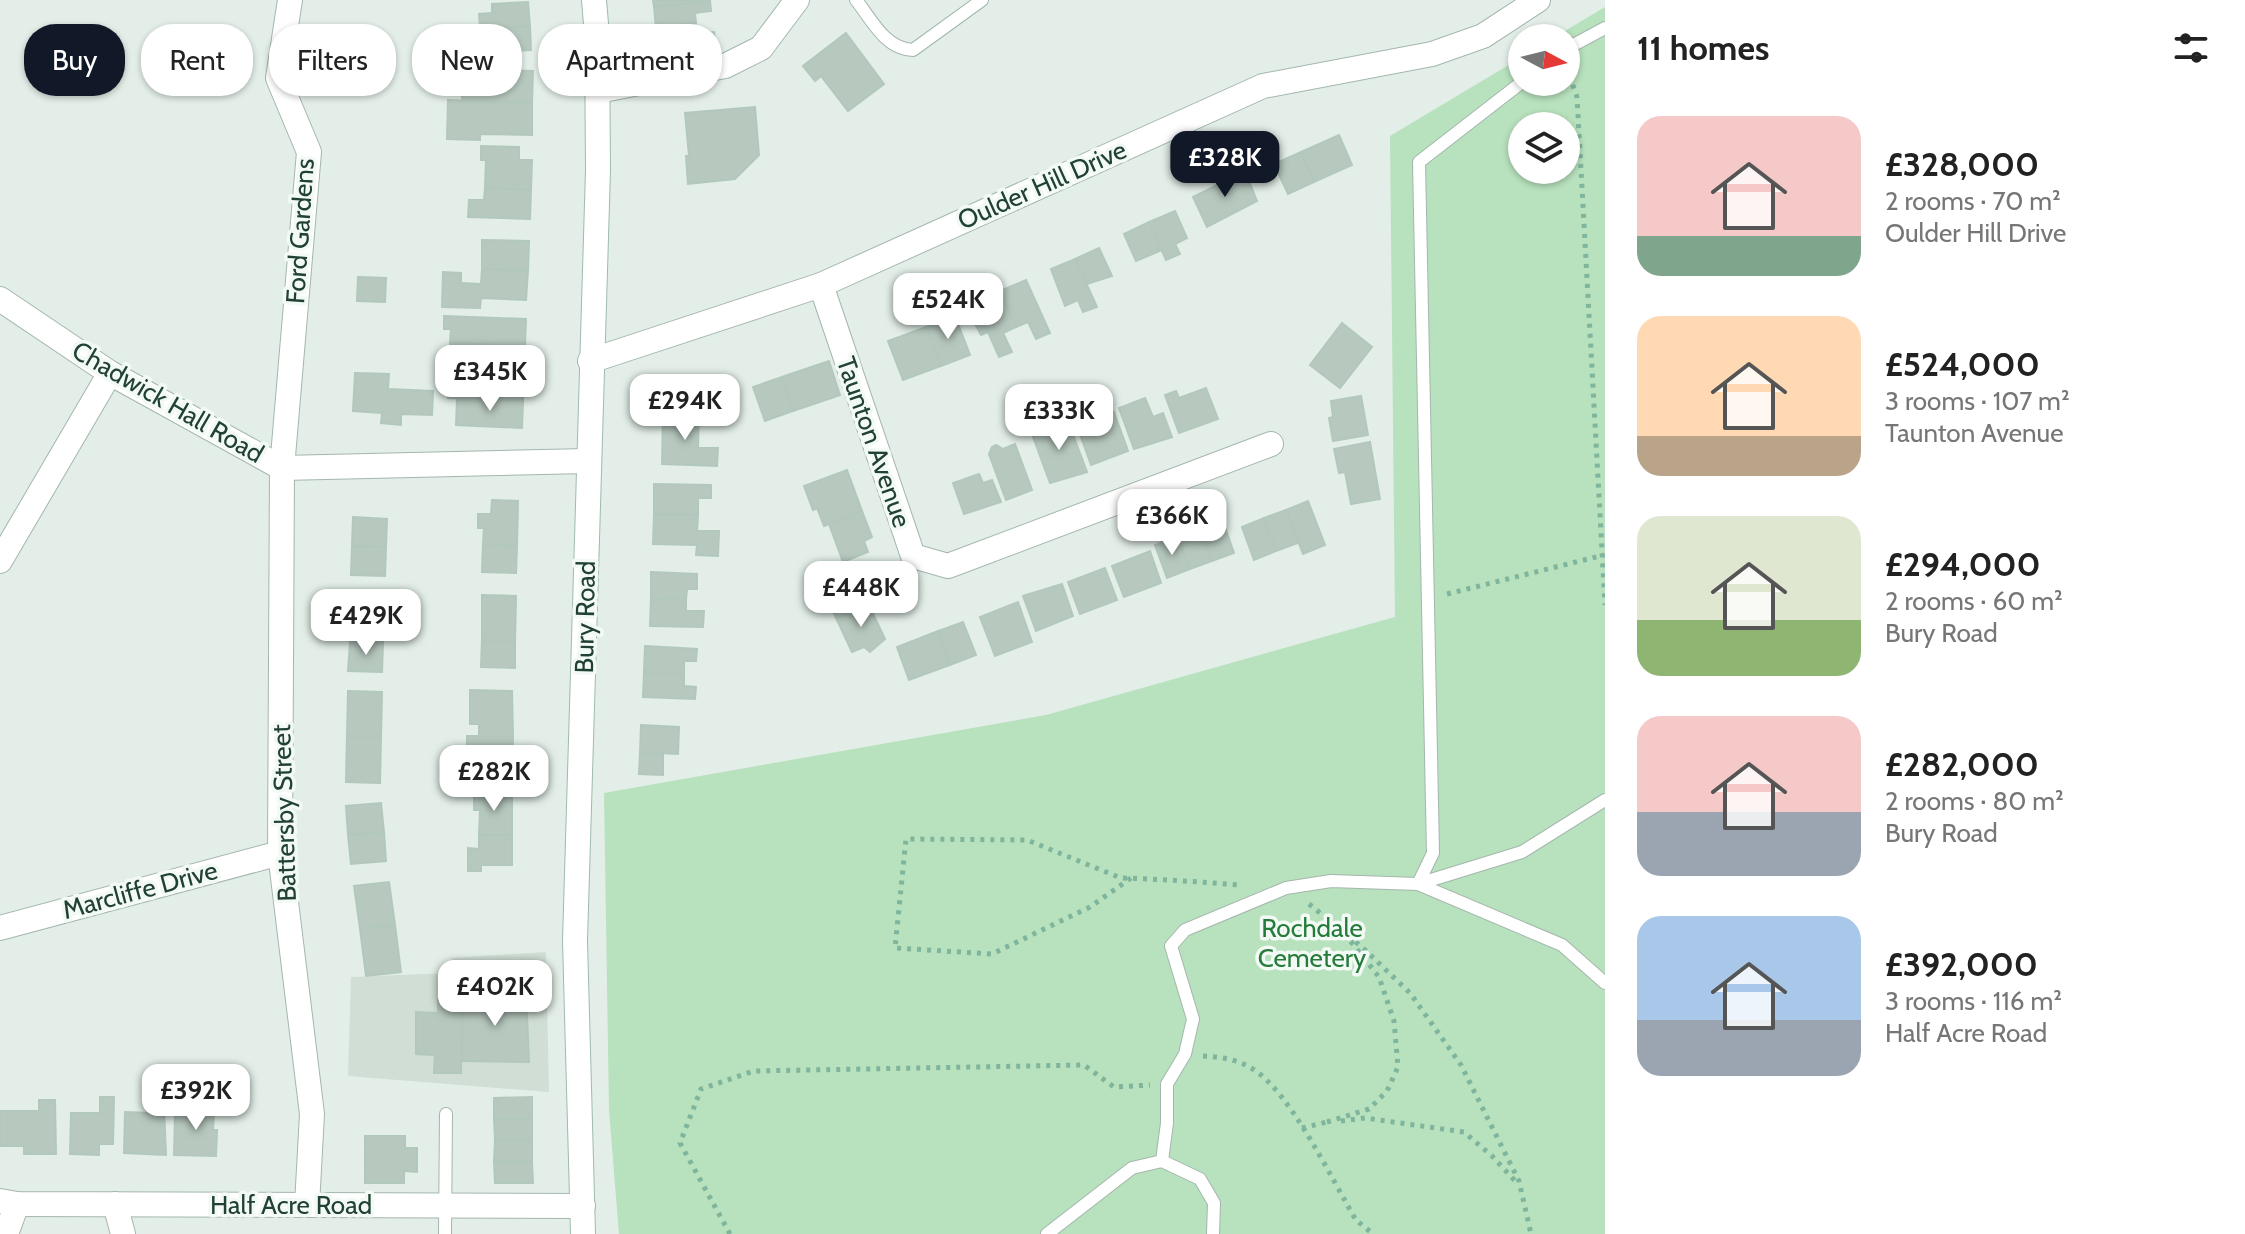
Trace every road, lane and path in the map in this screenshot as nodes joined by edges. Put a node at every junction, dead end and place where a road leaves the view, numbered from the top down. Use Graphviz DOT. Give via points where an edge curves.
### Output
graph roads {
  1 [pos="290,0"];
  2 [pos="594,0"];
  3 [pos="797,0"];
  4 [pos="856,0"];
  5 [pos="982,0"];
  6 [pos="1538,0"];
  7 [pos="595,24"];
  8 [pos="1605,28"];
  9 [pos="1580,41"];
  10 [pos="722,67"];
  11 [pos="1508,93"];
  12 [pos="598,96"];
  13 [pos="1577,96"];
  14 [pos="821,285"];
  15 [pos="0,299"];
  16 [pos="590,361"];
  17 [pos="110,373"];
  18 [pos="1271,444"];
  19 [pos="588,461"];
  20 [pos="282,468"];
  21 [pos="1604,555"];
  22 [pos="0,561"];
  23 [pos="1428,599"];
  24 [pos="1605,605"];
  25 [pos="1605,800"];
  26 [pos="280,853"];
  27 [pos="1131,878"];
  28 [pos="1418,884"];
  29 [pos="1241,885"];
  30 [pos="1286,888"];
  31 [pos="1338,926"];
  32 [pos="0,928"];
  33 [pos="1605,964"];
  34 [pos="1592,970"];
  35 [pos="1605,983"];
  36 [pos="1185,1054"];
  37 [pos="1167,1084"];
  38 [pos="446,1114"];
  39 [pos="1327,1122"];
  40 [pos="1301,1128"];
  41 [pos="1162,1161"];
  42 [pos="1520,1187"];
  43 [pos="8,1203"];
  44 [pos="115,1204"];
  45 [pos="307,1205"];
  46 [pos="445,1206"];
  47 [pos="583,1206"];
  48 [pos="6,1234"];
  49 [pos="123,1234"];
  50 [pos="445,1234"];
  51 [pos="583,1234"];
  52 [pos="730,1234"];
  53 [pos="1047,1234"];
  54 [pos="1213,1234"];
  55 [pos="1373,1234"];
  56 [pos="1531,1234"];
  1 -- 20 [label="street, Ford Gardens" via="278,78 309,152"];
  2 -- 7 [label="street, Bury Road"];
  3 -- 10 [label="street" via="761,48"];
  4 -- 5 [label="lane" via="892,45 913,50"];
  6 -- 14 [label="street, Oulder Hill Drive" via="1483,36 1432,54 1263,86"];
  8 -- 9 [label="lane"];
  11 -- 23 [label="lane" via="1419,162"];
  12 -- 16 [label="street, Bury Road"];
  13 -- 21 [label="path"];
  14 -- 16 [label="street, Oulder Hill Drive"];
  14 -- 18 [label="street, Taunton Avenue" via="913,556 948,566"];
  15 -- 17 [label="street, Chadwick Hall Road"];
  16 -- 19 [label="street, Bury Road"];
  17 -- 20 [label="street, Chadwick Hall Road"];
  17 -- 22 [label="street"];
  19 -- 20 [label="street, Chadwick Hall Road"];
  19 -- 47 [label="street, Bury Road" via="575,941"];
  20 -- 26 [label="street, Battersby Street"];
  21 -- 23 [label="path"];
  21 -- 24 [label="path"];
  23 -- 28 [label="lane" via="1433,853"];
  25 -- 28 [label="lane" via="1522,852"];
  26 -- 32 [label="street, Marcliffe Drive"];
  26 -- 45 [label="street, Battersby Street" via="312,1114"];
  27 -- 27 [label="path" via="1027,840 906,839 895,948 992,954 1090,907"];
  27 -- 29 [label="path"];
  28 -- 30 [label="lane" via="1331,881"];
  28 -- 34 [label="lane" via="1562,945"];
  30 -- 31 [label="path"];
  30 -- 36 [label="lane" via="1185,930 1171,946 1193,1019"];
  31 -- 39 [label="path" via="1379,977 1394,1021 1398,1067 1387,1091 1369,1109"];
  31 -- 42 [label="path" via="1410,993 1461,1065"];
  33 -- 34 [label="lane"];
  34 -- 35 [label="lane"];
  36 -- 37 [label="lane"];
  36 -- 40 [label="path" via="1228,1058 1252,1068 1281,1094"];
  37 -- 41 [label="lane"];
  37 -- 52 [label="path" via="1114,1087 1084,1065 754,1071 701,1089 680,1143"];
  38 -- 46 [label="lane"];
  39 -- 40 [label="path"];
  39 -- 42 [label="path" via="1365,1118 1464,1132"];
  40 -- 55 [label="path" via="1356,1220"];
  41 -- 53 [label="lane" via="1132,1168"];
  41 -- 54 [label="lane" via="1200,1179 1214,1203"];
  42 -- 56 [label="path"];
  43 -- 44 [label="street, Half Acre Road"];
  43 -- 48 [label="street"];
  44 -- 45 [label="street, Half Acre Road"];
  44 -- 49 [label="street"];
  45 -- 46 [label="street, Half Acre Road"];
  46 -- 47 [label="street, Half Acre Road"];
  46 -- 50 [label="lane"];
  47 -- 51 [label="street, Bury Road"];
}
